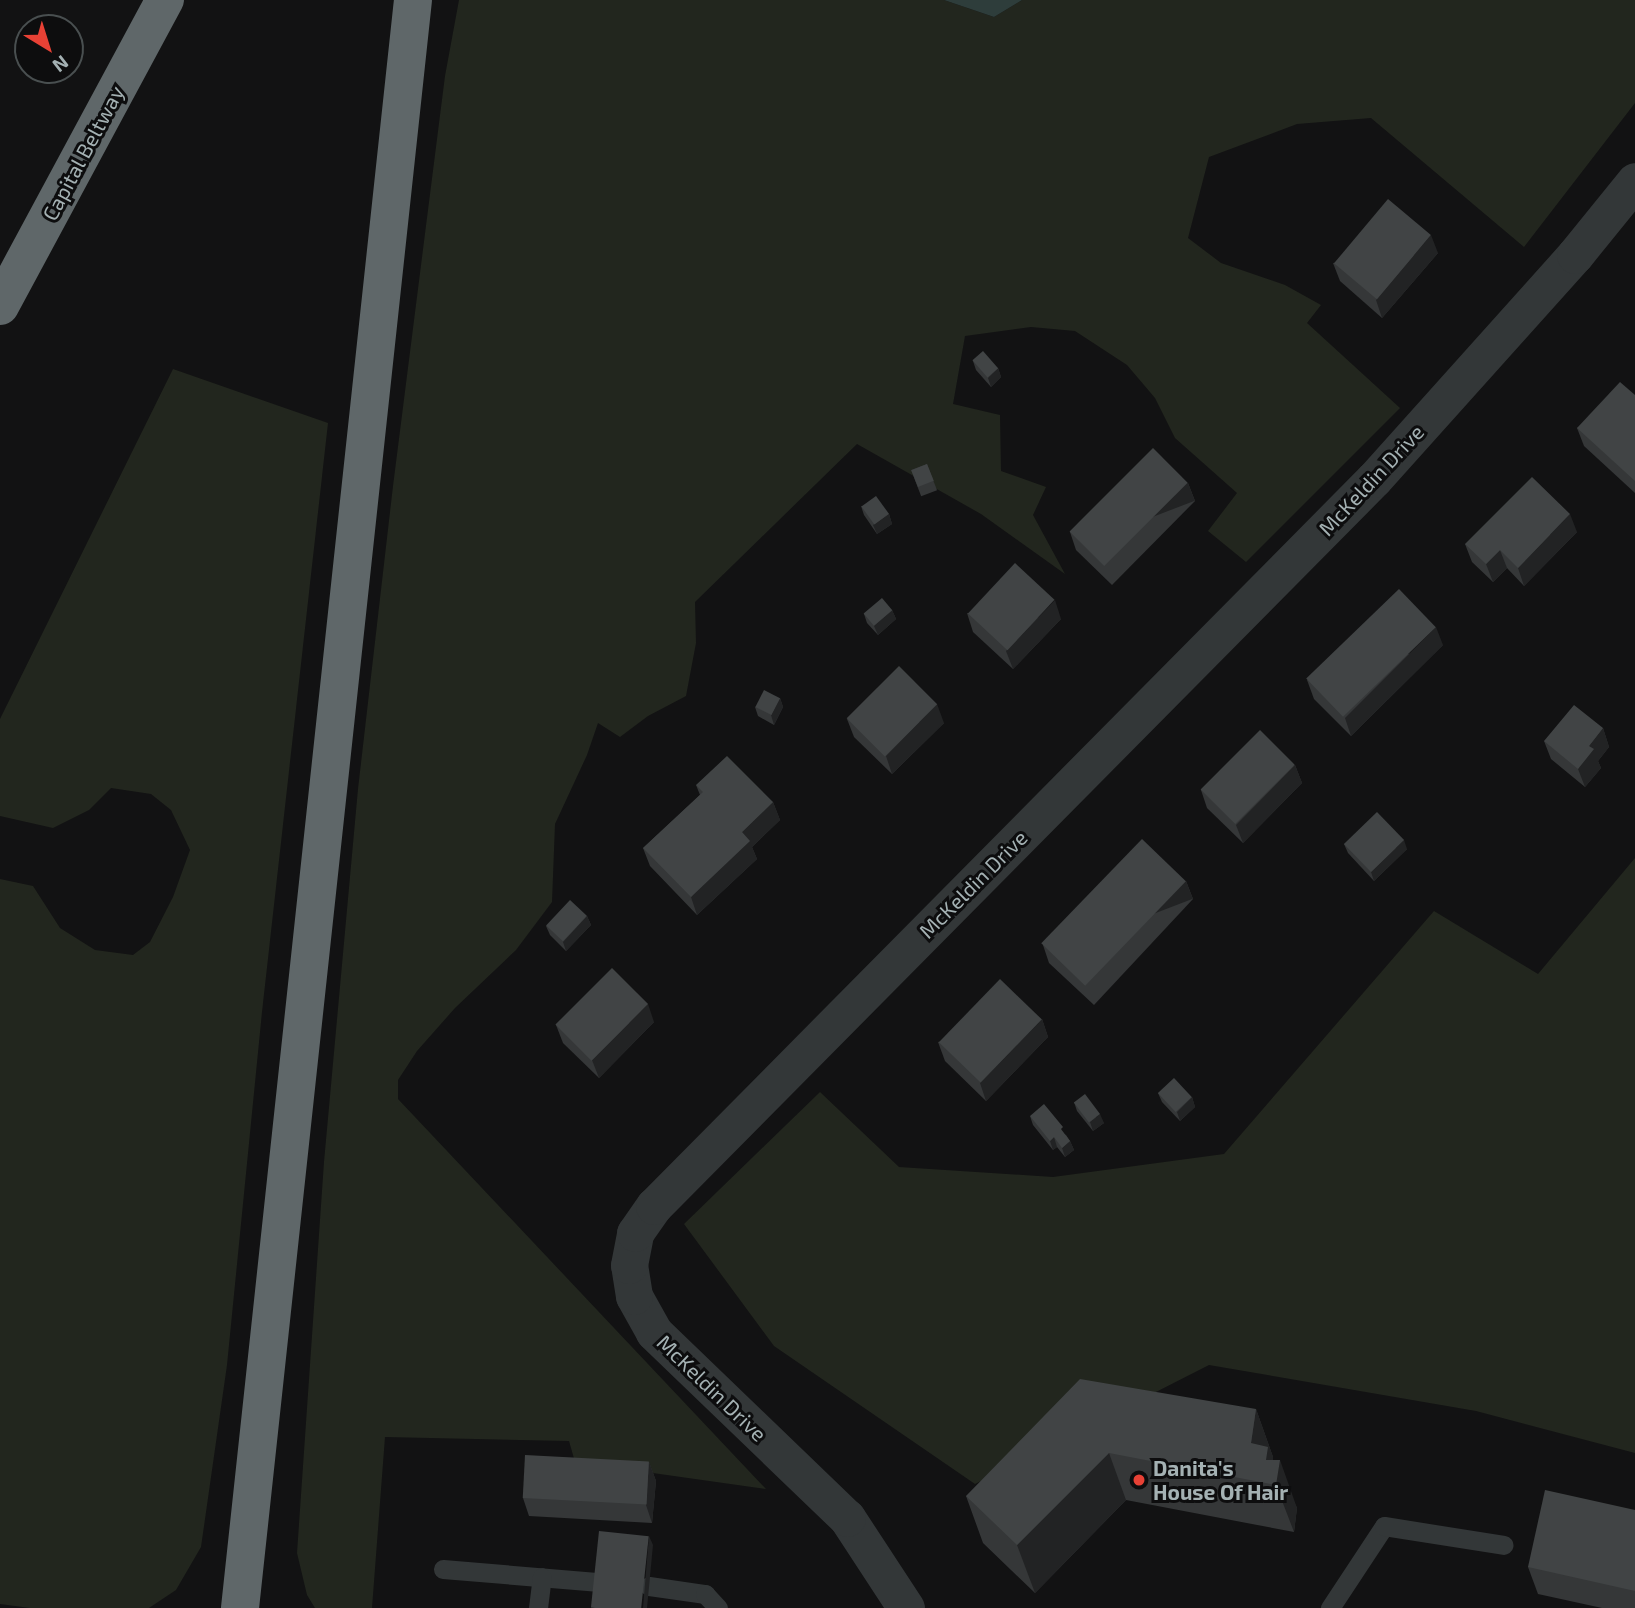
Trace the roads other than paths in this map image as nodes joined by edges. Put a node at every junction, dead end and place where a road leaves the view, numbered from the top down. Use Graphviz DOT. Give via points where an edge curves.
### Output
graph roads {
  1 [pos="165,0"];
  2 [pos="413,0"];
  3 [pos="1635,181"];
  4 [pos="0,306"];
  5 [pos="1504,1545"];
  6 [pos="443,1569"];
  7 [pos="542,1577"];
  8 [pos="599,1582"];
  9 [pos="649,1586"];
  10 [pos="240,1608"];
  11 [pos="538,1608"];
  12 [pos="718,1608"];
  13 [pos="906,1608"];
  14 [pos="1330,1608"];
  1 -- 4 [label="highway, Capital Beltway"];
  2 -- 10 [label="highway"];
  3 -- 13 [label="street, McKeldin Drive" via="1575,255 1368,485 654,1206 635,1233 629,1265 634,1296 654,1332 847,1518"];
  5 -- 14 [label="lane" via="1384,1526"];
  6 -- 7 [label="lane"];
  7 -- 8 [label="lane"];
  7 -- 11 [label="lane"];
  9 -- 12 [label="lane" via="705,1594"];
}
